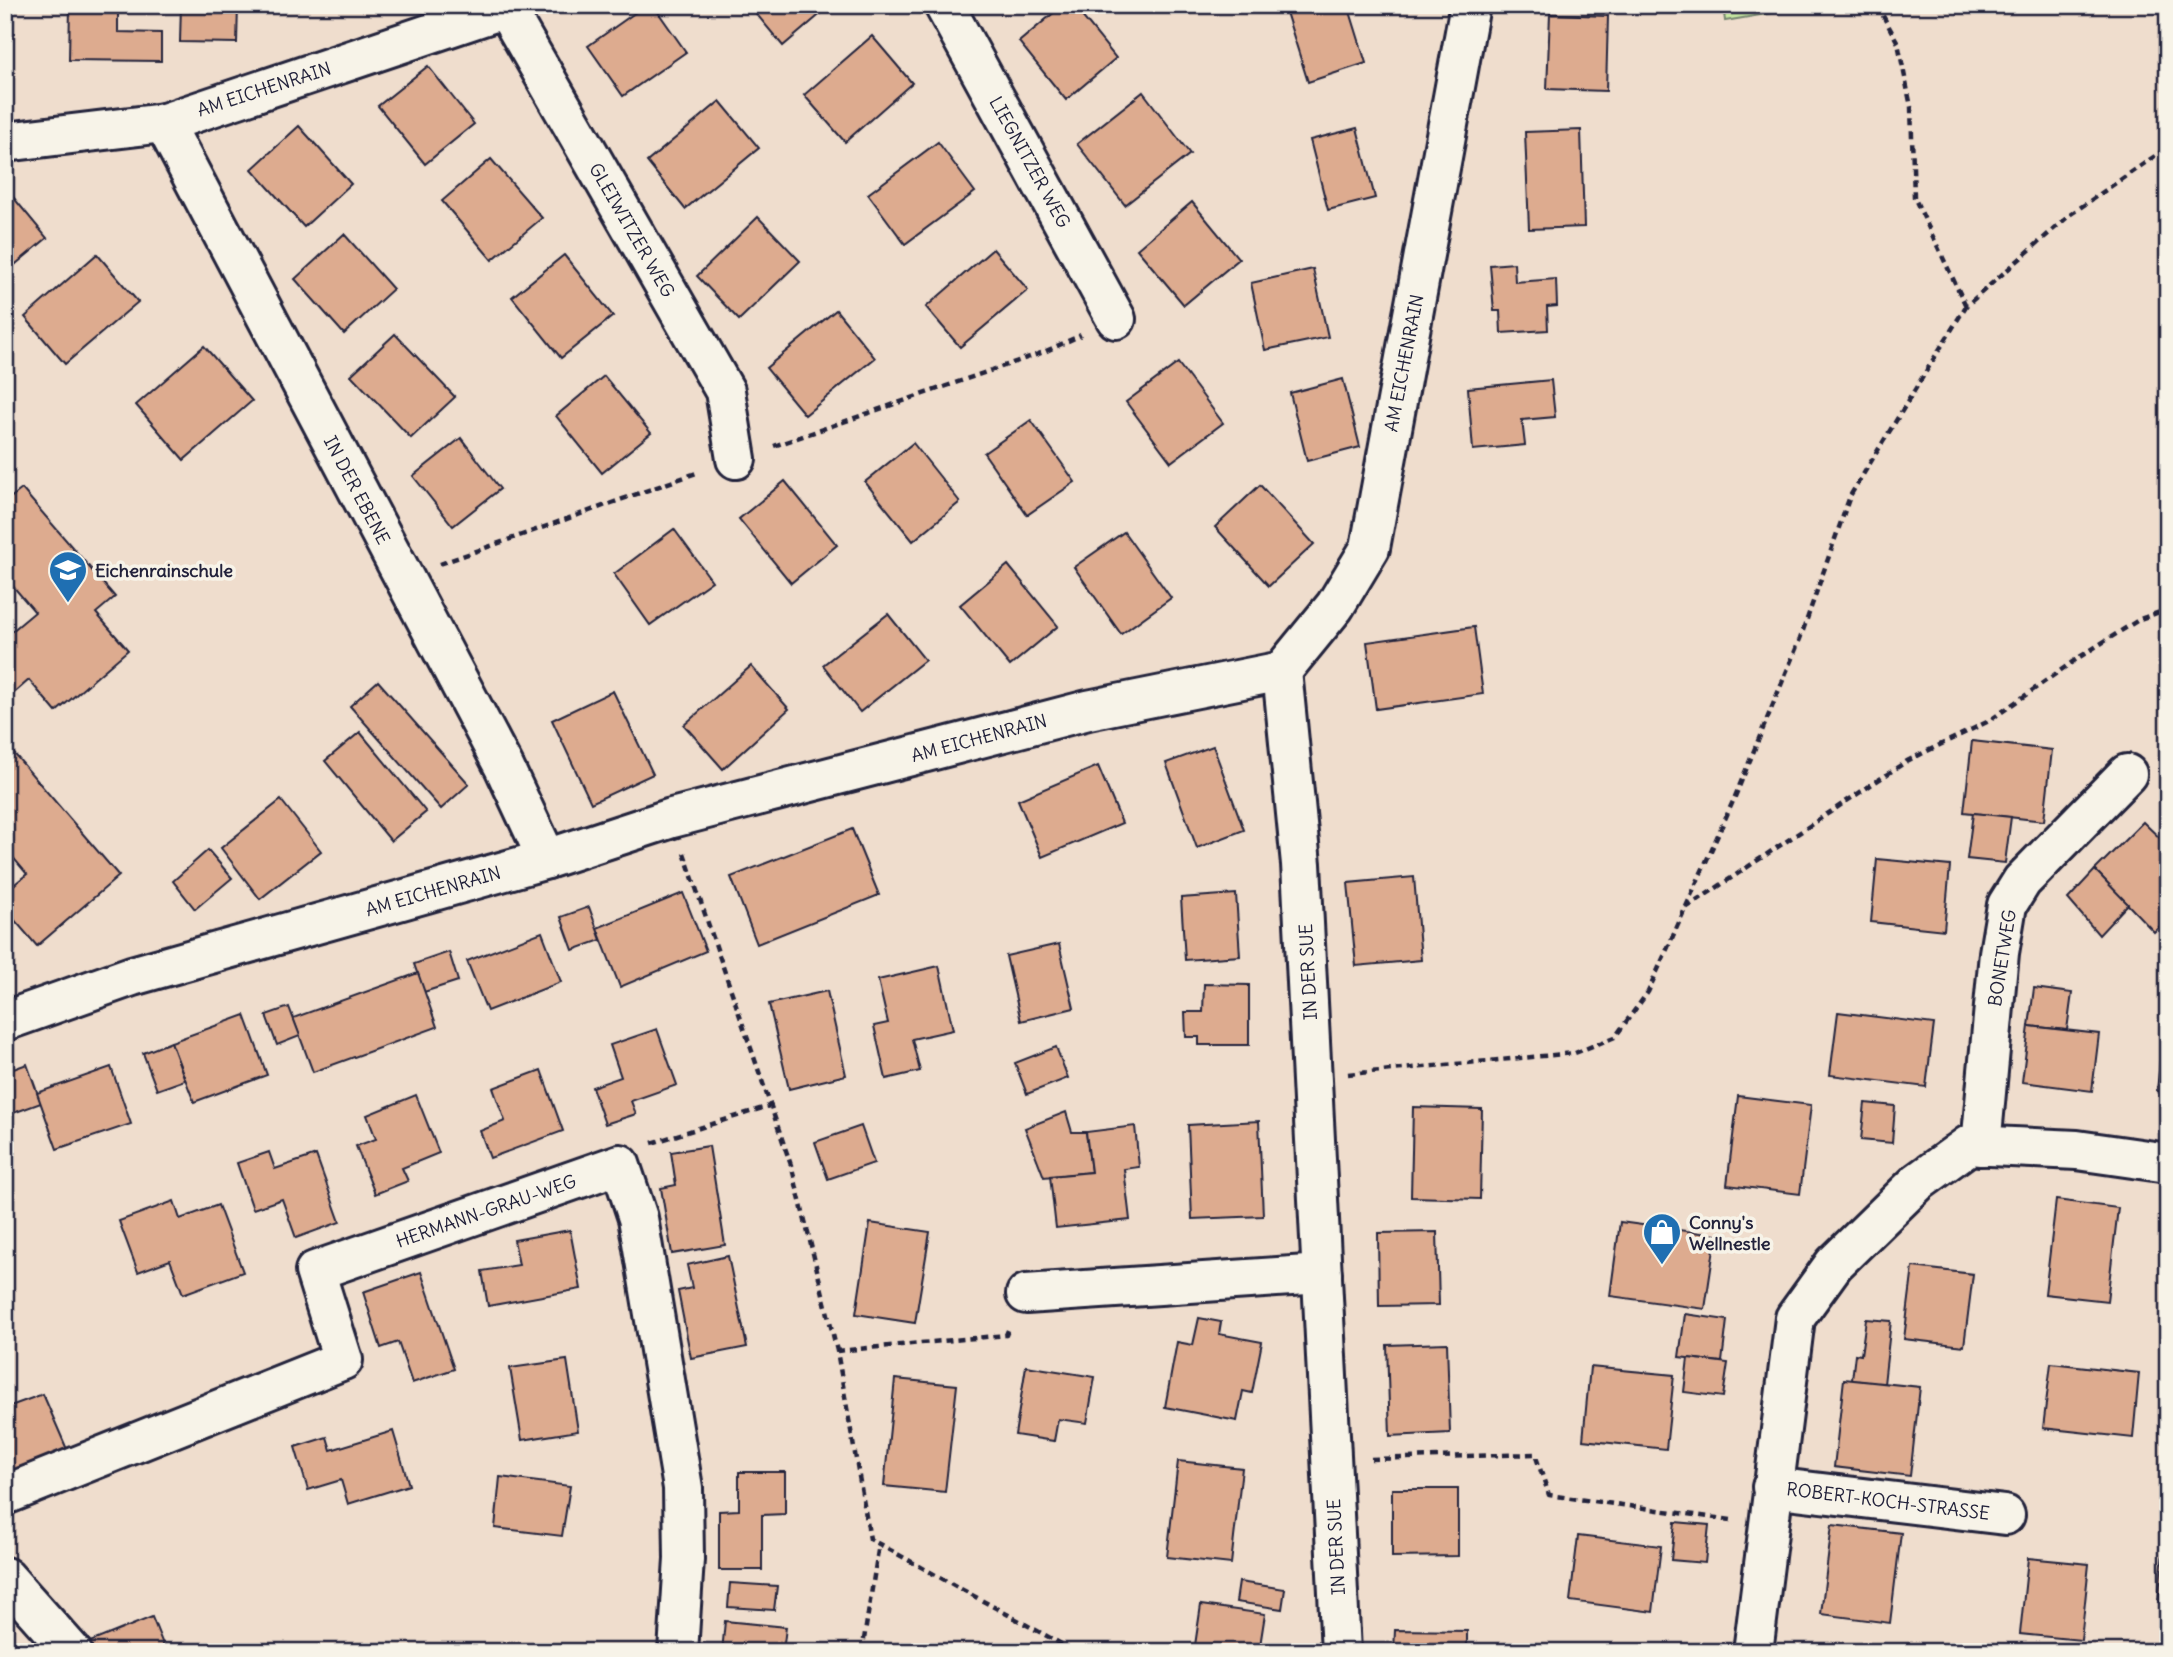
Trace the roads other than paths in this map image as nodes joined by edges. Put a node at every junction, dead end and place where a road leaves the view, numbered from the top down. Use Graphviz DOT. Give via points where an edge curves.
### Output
graph roads {
  1 [pos="944,5"];
  2 [pos="1470,5"];
  3 [pos="510,7"];
  4 [pos="164,123"];
  5 [pos="5,142"];
  6 [pos="1116,319"];
  7 [pos="736,459"];
  8 [pos="1282,671"];
  9 [pos="2127,774"];
  10 [pos="547,859"];
  11 [pos="5,1021"];
  12 [pos="1981,1146"];
  13 [pos="2168,1163"];
  14 [pos="1322,1274"];
  15 [pos="1026,1294"];
  16 [pos="1772,1487"];
  17 [pos="5,1495"];
  18 [pos="2005,1515"];
  19 [pos="5,1577"];
  20 [pos="72,1652"];
  21 [pos="678,1652"];
  22 [pos="1341,1652"];
  23 [pos="1753,1652"];
  1 -- 6 [label="street, LIEGNITZER WEG"];
  2 -- 8 [label="street, AM EICHENRAIN" via="1370,548 1335,606"];
  3 -- 4 [label="street, AM EICHENRAIN"];
  3 -- 7 [label="street, GLEIWITZER WEG" via="725,391"];
  4 -- 5 [label="street, AM EICHENRAIN"];
  4 -- 10 [label="street, IN DER EBENE" via="504,767"];
  8 -- 10 [label="street, AM EICHENRAIN" via="1088,710 672,818"];
  8 -- 14 [label="street, IN DER SUE" via="1301,864"];
  9 -- 12 [label="street, BONETWEG" via="2022,881 2007,905"];
  10 -- 11 [label="street, AM EICHENRAIN" via="132,976"];
  12 -- 13 [label="street, ROBERT-KOCH-STRASSE" via="2077,1150"];
  12 -- 16 [label="street, ROBERT-KOCH-STRASSE" via="1969,1145 1918,1182 1834,1264 1795,1318"];
  14 -- 15 [label="street"];
  14 -- 22 [label="street, IN DER SUE"];
  16 -- 18 [label="street, ROBERT-KOCH-STRASSE"];
  16 -- 23 [label="street, ROBERT-KOCH-STRASSE"];
  17 -- 21 [label="street, HERMANN-GRAU-WEG" via="342,1360 315,1272 620,1164 638,1218 682,1488 684,1559"];
  19 -- 20 [label="street"];
}
